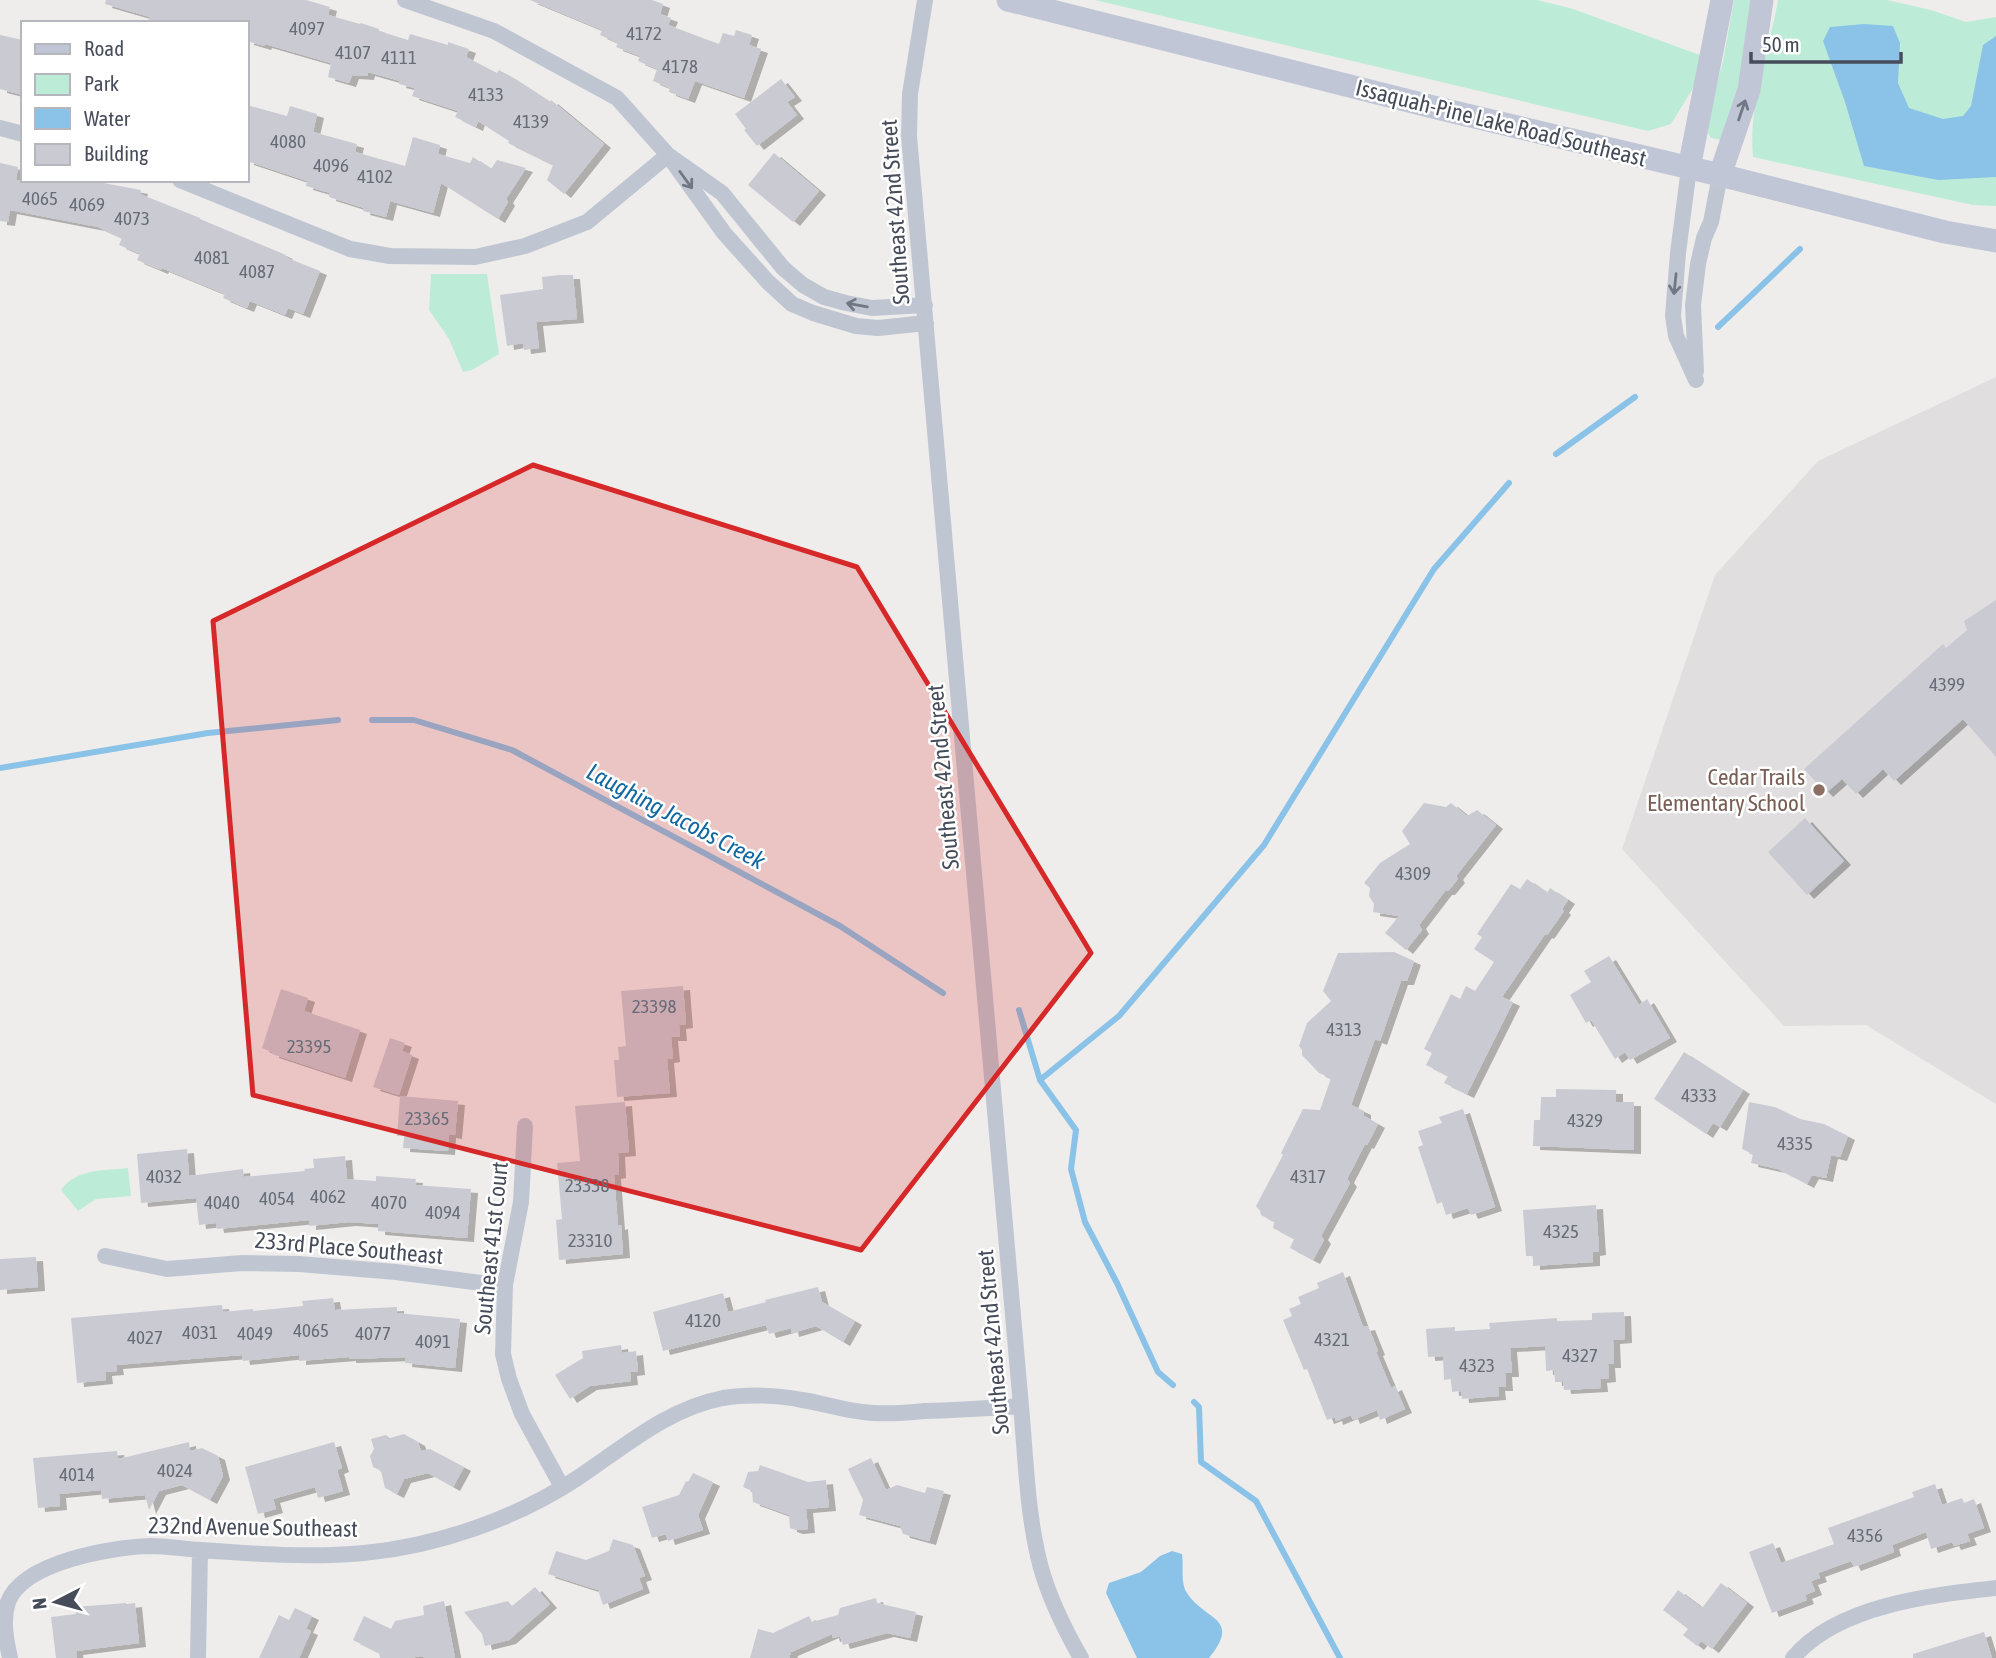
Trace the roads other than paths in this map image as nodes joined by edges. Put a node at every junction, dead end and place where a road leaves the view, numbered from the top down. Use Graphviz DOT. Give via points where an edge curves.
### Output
graph roads {
  1 [pos="405,0"];
  2 [pos="925,0"];
  3 [pos="1008,0"];
  4 [pos="1722,0"];
  5 [pos="1762,0"];
  6 [pos="0,128"];
  7 [pos="21,133"];
  8 [pos="668,155"];
  9 [pos="1689,168"];
  10 [pos="1720,175"];
  11 [pos="185,182"];
  12 [pos="1996,241"];
  13 [pos="925,306"];
  14 [pos="926,323"];
  15 [pos="525,1126"];
  16 [pos="106,1256"];
  17 [pos="505,1286"];
  18 [pos="1021,1406"];
  19 [pos="562,1487"];
  20 [pos="200,1550"];
  21 [pos="1996,1588"];
  22 [pos="10,1658"];
  23 [pos="198,1658"];
  24 [pos="1081,1658"];
  25 [pos="1793,1658"];
  1 -- 8 [label="street" via="495,31 617,98"];
  2 -- 13 [label="street, Southeast 42nd Street" via="910,94 909,136"];
  3 -- 9 [label="main road, Issaquah-Pine Lake Road Southeast"];
  4 -- 9 [label="main road"];
  10 -- 5 [label="main road, one-way" via="1749,90"];
  6 -- 7 [label="street"];
  8 -- 11 [label="street" via="587,222 525,246 475,257 390,256 350,249"];
  13 -- 8 [label="street, one-way" via="872,308 824,297 803,285 783,268 722,193"];
  8 -- 14 [label="street, one-way" via="724,233 792,304 856,326"];
  9 -- 10 [label="main road, Issaquah-Pine Lake Road Southeast"];
  9 -- 10 [label="street, one-way" via="1673,317 1676,336 1696,380 1693,304"];
  10 -- 12 [label="main road, Issaquah-Pine Lake Road Southeast"];
  13 -- 14 [label="street, Southeast 42nd Street"];
  14 -- 18 [label="street, Southeast 42nd Street"];
  15 -- 17 [label="street, Southeast 41st Court" via="521,1202"];
  16 -- 17 [label="street, 233rd Place Southeast" via="167,1269 299,1264"];
  17 -- 19 [label="street, Southeast 41st Court" via="503,1353 509,1379 522,1414"];
  18 -- 19 [label="street, 232nd Avenue Southeast" via="897,1413 863,1412 798,1399 726,1398 676,1413"];
  18 -- 24 [label="street, Southeast 42nd Street" via="1042,1572"];
  19 -- 20 [label="street, 232nd Avenue Southeast" via="512,1514 402,1549 320,1556"];
  20 -- 22 [label="street, 232nd Avenue Southeast" via="149,1546 118,1550 69,1560 25,1580 8,1602 5,1635"];
  20 -- 23 [label="street"];
  21 -- 25 [label="street" via="1937,1594 1864,1613 1824,1632"];
}
